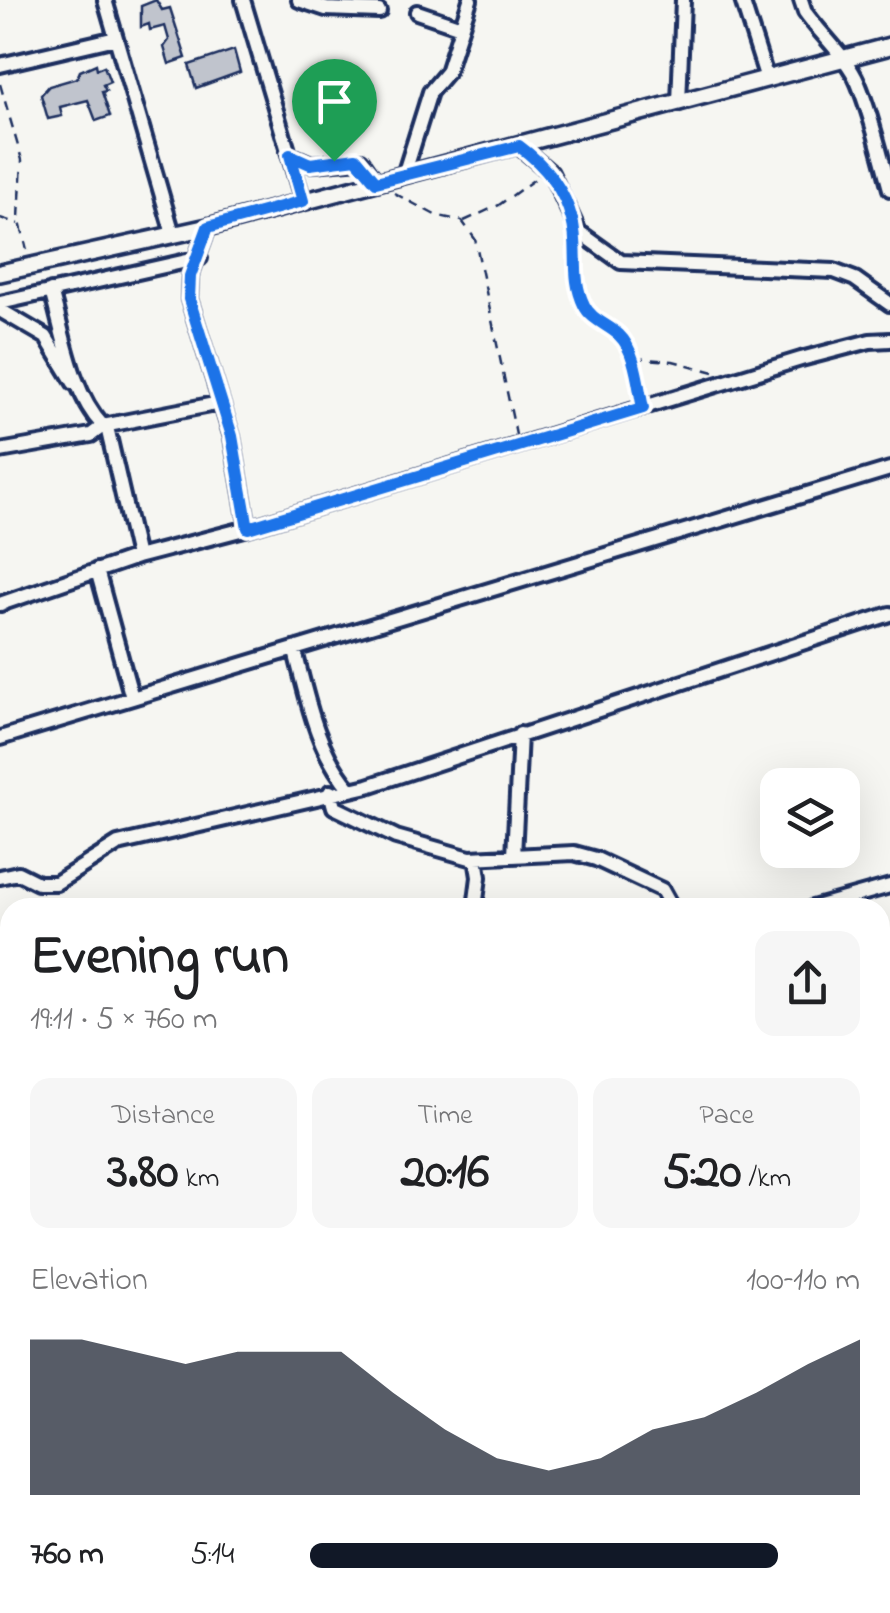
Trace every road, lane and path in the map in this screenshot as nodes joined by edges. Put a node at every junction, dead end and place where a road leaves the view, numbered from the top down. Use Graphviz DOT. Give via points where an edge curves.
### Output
graph roads {
  1 [pos="104,0"];
  2 [pos="299,0"];
  3 [pos="470,0"];
  4 [pos="683,0"];
  5 [pos="742,0"];
  6 [pos="801,0"];
  7 [pos="248,1"];
  8 [pos="378,11"];
  9 [pos="417,12"];
  10 [pos="460,27"];
  11 [pos="116,38"];
  12 [pos="890,46"];
  13 [pos="842,60"];
  14 [pos="0,65"];
  15 [pos="767,80"];
  16 [pos="0,84"];
  17 [pos="678,103"];
  18 [pos="519,146"];
  19 [pos="290,155"];
  20 [pos="547,168"];
  21 [pos="404,175"];
  22 [pos="374,183"];
  23 [pos="890,189"];
  24 [pos="303,201"];
  25 [pos="0,218"];
  26 [pos="573,221"];
  27 [pos="462,222"];
  28 [pos="20,224"];
  29 [pos="208,227"];
  30 [pos="173,234"];
  31 [pos="200,258"];
  32 [pos="30,266"];
  33 [pos="0,273"];
  34 [pos="51,291"];
  35 [pos="890,304"];
  36 [pos="0,306"];
  37 [pos="890,340"];
  38 [pos="632,358"];
  39 [pos="734,380"];
  40 [pos="81,393"];
  41 [pos="220,403"];
  42 [pos="643,408"];
  43 [pos="105,427"];
  44 [pos="518,446"];
  45 [pos="0,451"];
  46 [pos="890,470"];
  47 [pos="248,528"];
  48 [pos="137,557"];
  49 [pos="97,570"];
  50 [pos="0,604"];
  51 [pos="890,614"];
  52 [pos="295,651"];
  53 [pos="132,698"];
  54 [pos="520,734"];
  55 [pos="0,738"];
  56 [pos="350,789"];
  57 [pos="330,792"];
  58 [pos="514,856"];
  59 [pos="476,858"];
  60 [pos="0,877"];
  61 [pos="890,886"];
  62 [pos="476,898"];
  63 [pos="666,898"];
  64 [pos="847,898"];
  1 -- 11 [label="street"];
  2 -- 8 [label="street" via="326,9"];
  3 -- 10 [label="street"];
  4 -- 17 [label="street"];
  5 -- 15 [label="street"];
  6 -- 13 [label="street"];
  7 -- 19 [label="street"];
  9 -- 10 [label="street"];
  10 -- 21 [label="street" via="446,72 430,92"];
  11 -- 14 [label="street"];
  11 -- 30 [label="street"];
  12 -- 13 [label="main road"];
  13 -- 15 [label="main road"];
  13 -- 23 [label="street" via="871,114"];
  15 -- 17 [label="main road"];
  16 -- 28 [label="path" via="22,160"];
  17 -- 18 [label="main road"];
  18 -- 20 [label="street"];
  18 -- 21 [label="main road"];
  19 -- 22 [label="street" via="310,164 356,158"];
  19 -- 24 [label="street"];
  20 -- 26 [label="street"];
  20 -- 27 [label="path"];
  21 -- 22 [label="main road"];
  22 -- 24 [label="main road"];
  22 -- 27 [label="path"];
  24 -- 29 [label="main road"];
  25 -- 28 [label="path"];
  26 -- 35 [label="street" via="625,264 834,271"];
  26 -- 38 [label="path" via="582,301 620,336"];
  27 -- 44 [label="path" via="475,239 493,307"];
  28 -- 32 [label="path"];
  29 -- 30 [label="main road"];
  29 -- 31 [label="street"];
  30 -- 32 [label="main road"];
  31 -- 34 [label="street"];
  31 -- 41 [label="street" via="189,299"];
  32 -- 33 [label="main road"];
  34 -- 36 [label="street"];
  34 -- 40 [label="street"];
  36 -- 40 [label="street" via="46,338"];
  37 -- 39 [label="street"];
  38 -- 39 [label="path" via="700,366"];
  38 -- 42 [label="path"];
  39 -- 42 [label="street"];
  40 -- 43 [label="street"];
  41 -- 43 [label="street"];
  41 -- 47 [label="street"];
  42 -- 44 [label="street"];
  43 -- 45 [label="street"];
  43 -- 48 [label="street"];
  44 -- 47 [label="street"];
  46 -- 52 [label="street"];
  47 -- 48 [label="street"];
  48 -- 49 [label="street"];
  49 -- 50 [label="street"];
  49 -- 53 [label="street"];
  51 -- 54 [label="street"];
  52 -- 53 [label="street"];
  52 -- 56 [label="street" via="319,733"];
  53 -- 55 [label="street"];
  54 -- 56 [label="street"];
  54 -- 58 [label="street"];
  56 -- 57 [label="street"];
  57 -- 59 [label="street" via="334,807 396,837"];
  57 -- 60 [label="street" via="118,844 56,883 18,873"];
  58 -- 59 [label="street"];
  58 -- 63 [label="street" via="574,853 596,859"];
  59 -- 62 [label="street"];
  61 -- 64 [label="street"];
}
